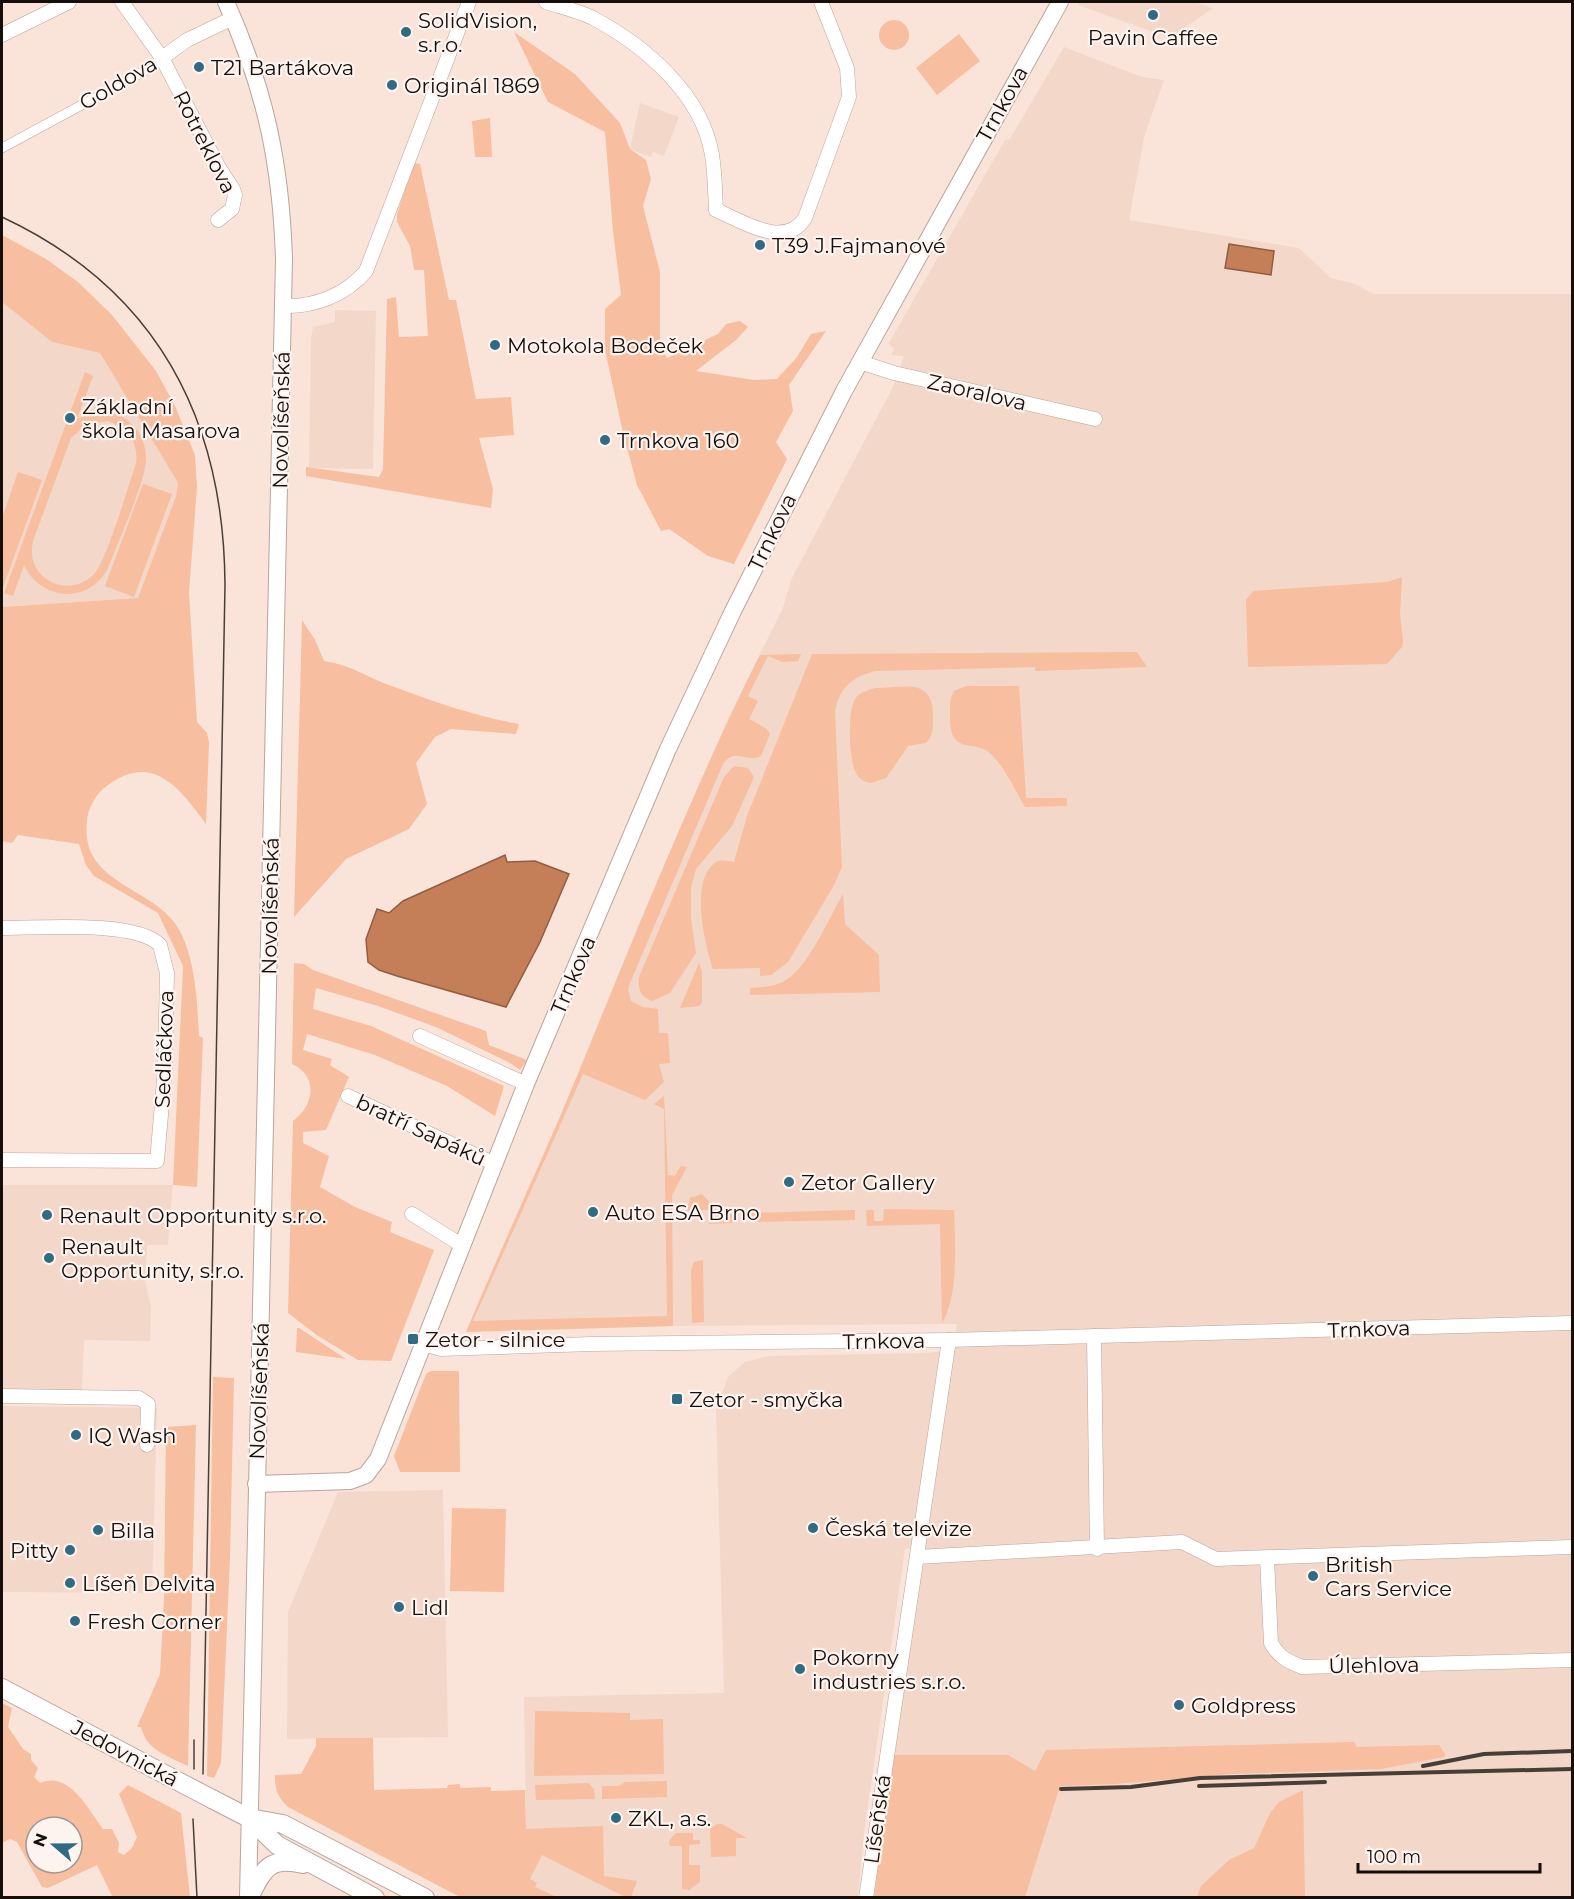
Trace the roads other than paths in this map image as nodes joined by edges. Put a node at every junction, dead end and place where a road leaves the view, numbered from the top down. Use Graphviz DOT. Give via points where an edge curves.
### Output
graph roads {
  1 [pos="69,2"];
  2 [pos="122,2"];
  3 [pos="226,2"];
  4 [pos="469,2"];
  5 [pos="546,2"];
  6 [pos="821,2"];
  7 [pos="1060,2"];
  8 [pos="233,18"];
  9 [pos="2,35"];
  10 [pos="162,58"];
  11 [pos="2,148"];
  12 [pos="218,220"];
  13 [pos="284,306"];
  14 [pos="860,362"];
  15 [pos="1095,419"];
  16 [pos="2,928"];
  17 [pos="420,1036"];
  18 [pos="526,1084"];
  19 [pos="348,1096"];
  20 [pos="2,1160"];
  21 [pos="495,1164"];
  22 [pos="412,1214"];
  23 [pos="463,1246"];
  24 [pos="1572,1323"];
  25 [pos="1094,1336"];
  26 [pos="950,1340"];
  27 [pos="423,1344"];
  28 [pos="2,1396"];
  29 [pos="147,1445"];
  30 [pos="256,1484"];
  31 [pos="1572,1547"];
  32 [pos="1097,1549"];
  33 [pos="917,1557"];
  34 [pos="1267,1558"];
  35 [pos="1572,1660"];
  36 [pos="2,1688"];
  37 [pos="888,1740"];
  38 [pos="249,1818"];
  39 [pos="319,1867"];
  40 [pos="248,1898"];
  41 [pos="375,1898"];
  42 [pos="425,1898"];
  43 [pos="866,1898"];
  1 -- 9 [label="street"];
  2 -- 10 [label="street, Rotreklova"];
  3 -- 8 [label="street, Novolíšeňská"];
  4 -- 13 [label="street" via="366,271 354,283 314,304"];
  5 -- 6 [label="street" via="592,18 642,51 685,92 712,154 716,210 771,232 787,233 805,218 849,97 847,68"];
  7 -- 14 [label="street, Trnkova"];
  8 -- 10 [label="street, Goldova" via="187,40"];
  8 -- 13 [label="street, Novolíšeňská" via="259,84 273,143 282,212"];
  10 -- 11 [label="street, Goldova"];
  10 -- 12 [label="street, Rotreklova" via="235,193 232,209"];
  13 -- 30 [label="street, Novolíšeňská"];
  14 -- 15 [label="street, Zaoralova"];
  14 -- 18 [label="street, Trnkova" via="781,514 668,749"];
  16 -- 20 [label="street, Sedláčkova" via="117,929 146,936 160,945 167,973 165,1069 156,1161"];
  17 -- 18 [label="street"];
  18 -- 21 [label="street, Trnkova"];
  19 -- 21 [label="street, bratří Sapáků"];
  21 -- 23 [label="street, Trnkova"];
  22 -- 23 [label="street"];
  23 -- 27 [label="street, Trnkova"];
  24 -- 25 [label="street, Trnkova"];
  25 -- 26 [label="street, Trnkova"];
  25 -- 32 [label="street"];
  26 -- 27 [label="street, Trnkova" via="441,1349"];
  26 -- 33 [label="street, Trnkova"];
  27 -- 30 [label="street, Trnkova" via="381,1454 366,1475 350,1481"];
  28 -- 29 [label="street" via="139,1398 148,1404"];
  30 -- 38 [label="street, Novolíšeňská"];
  31 -- 34 [label="street"];
  32 -- 33 [label="street"];
  32 -- 34 [label="street" via="1182,1542 1216,1559"];
  33 -- 37 [label="street, Trnkova"];
  34 -- 35 [label="street, Úlehlova" via="1271,1643 1278,1655 1302,1667"];
  36 -- 38 [label="main road, Jedovnická, bridge"];
  37 -- 43 [label="street, Líšeňská"];
  38 -- 39 [label="main road, Jedovnická" via="269,1840"];
  38 -- 40 [label="street, Novolíšeňská"];
  38 -- 42 [label="main road, Jedovnická" via="283,1824"];
  39 -- 40 [label="main road" via="289,1860 276,1862 265,1869"];
  39 -- 41 [label="main road, Jedovnická"];
}
